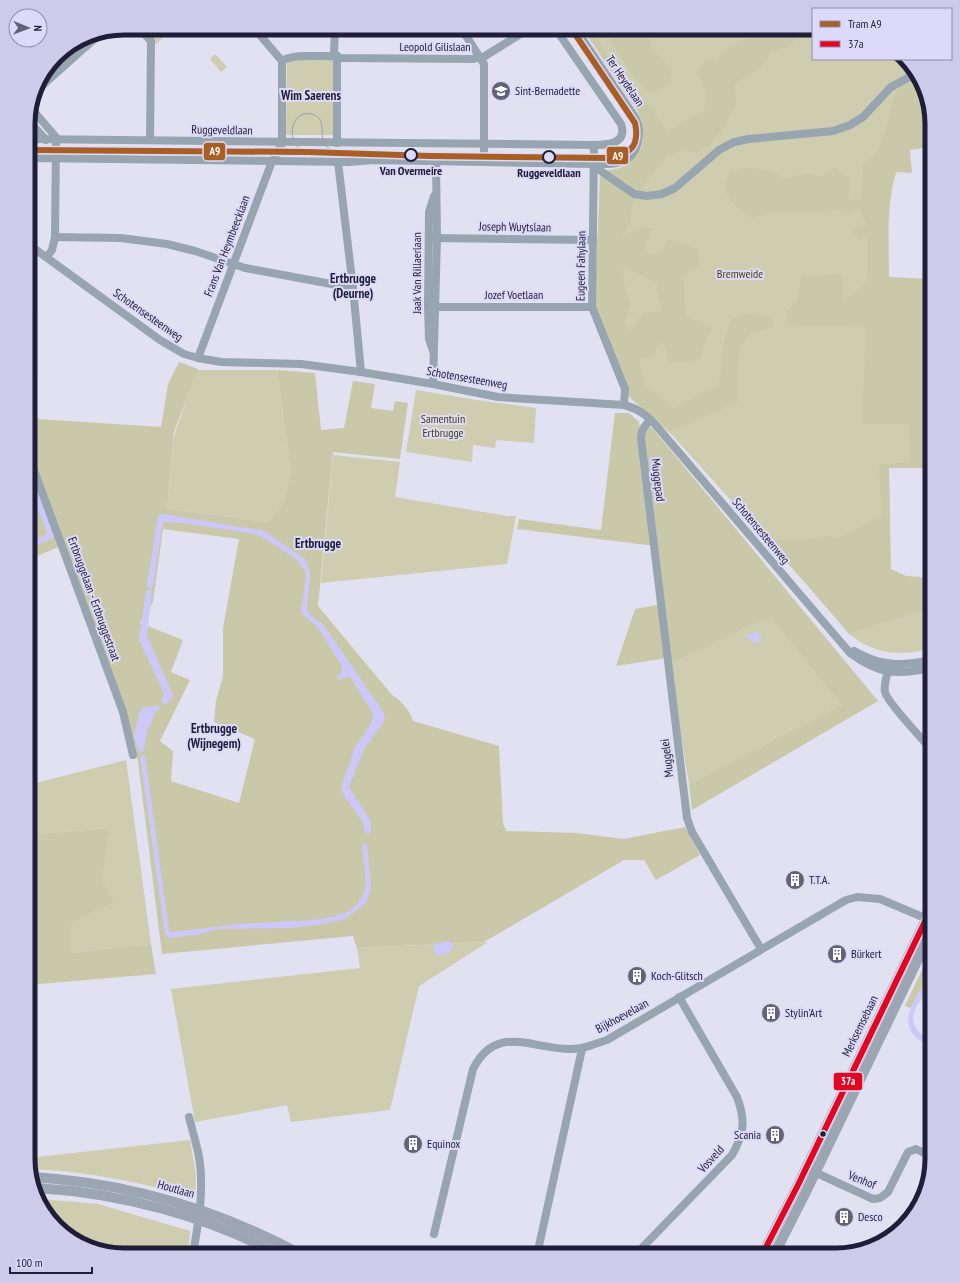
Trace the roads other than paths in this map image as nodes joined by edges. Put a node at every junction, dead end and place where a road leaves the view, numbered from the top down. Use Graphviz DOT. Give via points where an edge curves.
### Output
graph roads {
  1 [pos="145,35"];
  2 [pos="260,35"];
  3 [pos="335,35"];
  4 [pos="465,35"];
  5 [pos="519,35"];
  6 [pos="560,35"];
  7 [pos="580,35"];
  8 [pos="76,49"];
  9 [pos="336,54"];
  10 [pos="480,58"];
  11 [pos="282,61"];
  12 [pos="911,76"];
  13 [pos="48,79"];
  14 [pos="36,114"];
  15 [pos="35,128"];
  16 [pos="35,139"];
  17 [pos="45,139"];
  18 [pos="150,140"];
  19 [pos="337,140"];
  20 [pos="282,143"];
  21 [pos="56,144"];
  22 [pos="484,144"];
  23 [pos="594,146"];
  24 [pos="35,158"];
  25 [pos="56,158"];
  26 [pos="273,161"];
  27 [pos="338,162"];
  28 [pos="436,162"];
  29 [pos="484,162"];
  30 [pos="594,166"];
  31 [pos="55,237"];
  32 [pos="433,238"];
  33 [pos="593,240"];
  34 [pos="35,249"];
  35 [pos="47,257"];
  36 [pos="234,263"];
  37 [pos="353,288"];
  38 [pos="432,307"];
  39 [pos="592,307"];
  40 [pos="198,358"];
  41 [pos="361,372"];
  42 [pos="433,384"];
  43 [pos="624,405"];
  44 [pos="651,420"];
  45 [pos="35,473"];
  46 [pos="655,546"];
  47 [pos="925,661"];
  48 [pos="889,668"];
  49 [pos="925,669"];
  50 [pos="925,742"];
  51 [pos="133,754"];
  52 [pos="925,918"];
  53 [pos="925,928"];
  54 [pos="925,944"];
  55 [pos="761,949"];
  56 [pos="679,997"];
  57 [pos="582,1049"];
  58 [pos="189,1117"];
  59 [pos="925,1154"];
  60 [pos="811,1170"];
  61 [pos="37,1177"];
  62 [pos="40,1188"];
  63 [pos="200,1210"];
  64 [pos="198,1220"];
  65 [pos="434,1234"];
  66 [pos="195,1248"];
  67 [pos="265,1248"];
  68 [pos="289,1248"];
  69 [pos="539,1248"];
  70 [pos="642,1248"];
  71 [pos="774,1248"];
  1 -- 18 [label="street" via="151,41"];
  2 -- 11 [label="street"];
  3 -- 9 [label="street"];
  4 -- 10 [label="street"];
  5 -- 10 [label="street, Leopold Gilislaan"];
  6 -- 23 [label="street, Ruggeveldlaan" via="620,124 622,131 616,142"];
  7 -- 30 [label="street, Ter Heydelaan" via="637,122 640,135 637,146 622,162"];
  8 -- 13 [label="street"];
  9 -- 10 [label="street, Leopold Gilislaan" via="340,58"];
  9 -- 11 [label="street, Leopold Gilislaan" via="287,58"];
  9 -- 19 [label="street"];
  10 -- 22 [label="street" via="484,64"];
  11 -- 20 [label="street"];
  12 -- 30 [label="street" via="891,87 863,117 850,125 833,131 734,142 719,150 675,188 662,194 634,194"];
  14 -- 21 [label="street" via="55,136"];
  15 -- 17 [label="street"];
  16 -- 17 [label="street"];
  17 -- 21 [label="street"];
  18 -- 20 [label="street, Ruggeveldlaan"];
  18 -- 21 [label="street, Ruggeveldlaan"];
  19 -- 20 [label="street, Ruggeveldlaan"];
  19 -- 22 [label="street, Ruggeveldlaan"];
  20 -- 26 [label="street, Frans Van Heymbeecklaan"];
  21 -- 25 [label="street"];
  22 -- 23 [label="street, Ruggeveldlaan"];
  22 -- 29 [label="street"];
  23 -- 30 [label="street, Eugeen Fahylaan"];
  24 -- 25 [label="street"];
  25 -- 26 [label="street"];
  25 -- 31 [label="street"];
  26 -- 27 [label="street"];
  26 -- 36 [label="street, Frans Van Heymbeecklaan"];
  27 -- 28 [label="street"];
  27 -- 37 [label="street"];
  28 -- 29 [label="street"];
  28 -- 32 [label="street, Jaak Van Rillaerlaan"];
  29 -- 30 [label="street"];
  30 -- 33 [label="street, Eugeen Fahylaan"];
  31 -- 35 [label="street" via="52,250"];
  31 -- 36 [label="street" via="127,239 185,248"];
  32 -- 33 [label="street, Joseph Wuytslaan"];
  32 -- 38 [label="street, Jaak Van Rillaerlaan"];
  33 -- 39 [label="street, Eugeen Fahylaan"];
  34 -- 35 [label="street, Schotensesteenweg"];
  35 -- 40 [label="street, Schotensesteenweg" via="160,340 184,354"];
  36 -- 37 [label="street" via="245,268"];
  36 -- 40 [label="street, Frans Van Heymbeecklaan"];
  37 -- 41 [label="street"];
  38 -- 39 [label="street, Jozef Voetlaan"];
  38 -- 42 [label="street, Jaak Van Rillaerlaan" via="435,355"];
  39 -- 43 [label="street, Eugeen Fahylaan" via="625,389"];
  40 -- 41 [label="street, Schotensesteenweg" via="222,362 301,364"];
  41 -- 42 [label="street, Schotensesteenweg"];
  42 -- 43 [label="street, Schotensesteenweg" via="498,397"];
  43 -- 44 [label="street, Schotensesteenweg" via="640,411"];
  44 -- 46 [label="street, Muggepad" via="642,430 641,438"];
  44 -- 48 [label="street, Schotensesteenweg" via="842,644"];
  45 -- 51 [label="street, Ertbruggelaan - Ertbruggestraat" via="123,712"];
  46 -- 55 [label="street, Muggelei" via="688,820 692,832"];
  47 -- 48 [label="street"];
  48 -- 49 [label="street" via="902,673"];
  48 -- 50 [label="street" via="885,693"];
  52 -- 55 [label="street, Bijkhoevelaan" via="880,899 857,897 846,900"];
  53 -- 60 [label="main road, Merksemsebaan"];
  54 -- 60 [label="main road, Merksemsebaan"];
  55 -- 56 [label="street, Bijkhoevelaan"];
  56 -- 57 [label="street, Bijkhoevelaan" via="607,1040"];
  56 -- 70 [label="street, Vosveld" via="737,1097 742,1108 743,1131 732,1156"];
  57 -- 65 [label="street, Bijkhoevelaan" via="554,1048 513,1041 500,1043 487,1050 478,1060 468,1085"];
  57 -- 69 [label="street"];
  58 -- 63 [label="street" via="200,1163"];
  59 -- 60 [label="street, Venhof" via="916,1149 908,1152 888,1192 880,1198 873,1199"];
  60 -- 71 [label="main road, Merksemsebaan"];
  61 -- 63 [label="main road, Houtlaan" via="107,1186 150,1195"];
  62 -- 64 [label="main road, Houtlaan" via="77,1191 129,1200"];
  63 -- 64 [label="street"];
  63 -- 68 [label="main road, Houtlaan"];
  64 -- 66 [label="street"];
  64 -- 67 [label="main road, Houtlaan"];
}
